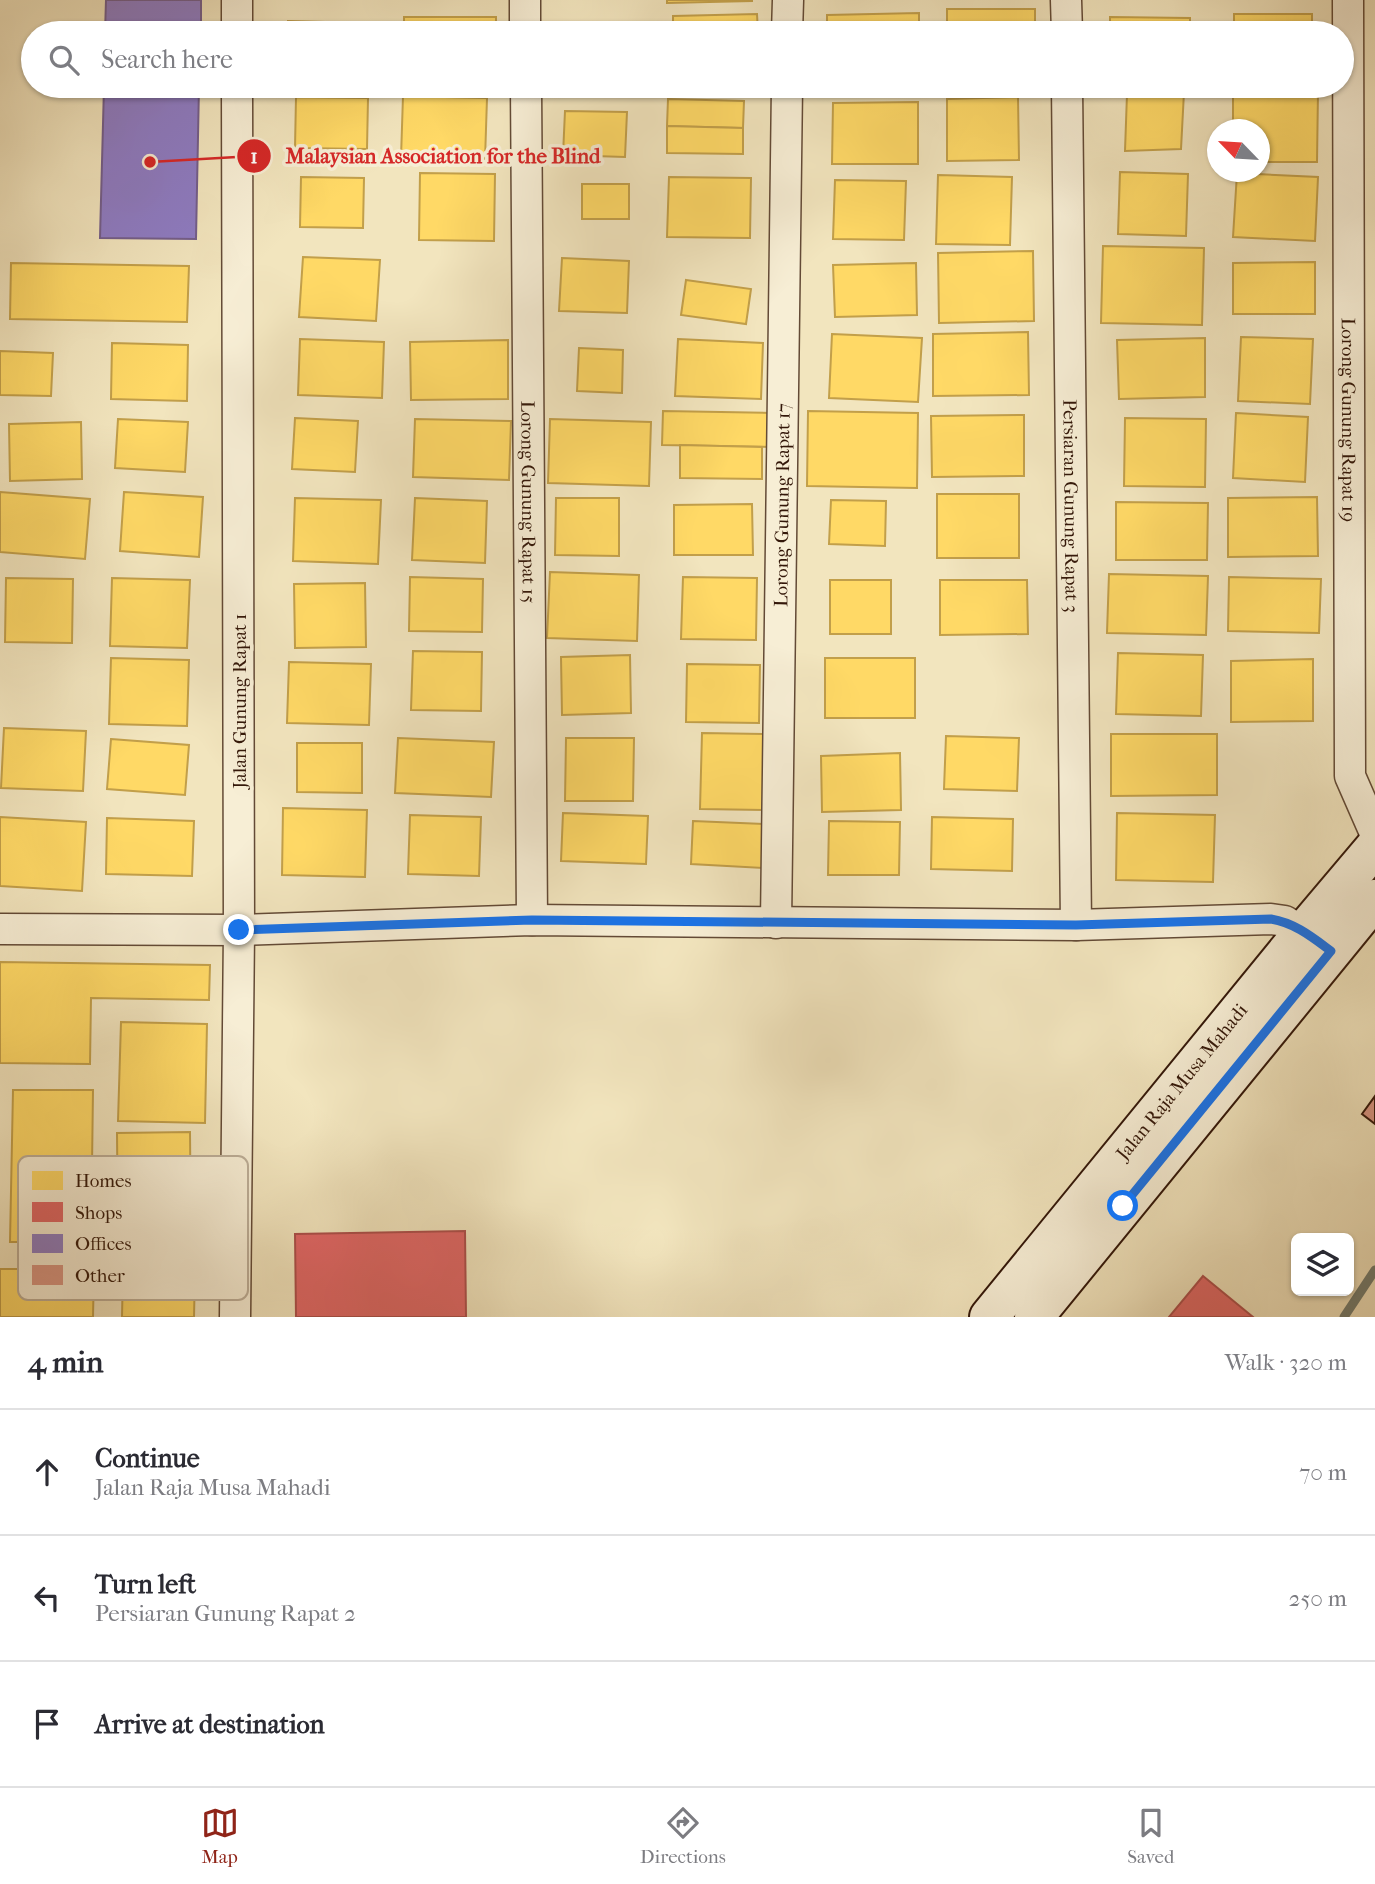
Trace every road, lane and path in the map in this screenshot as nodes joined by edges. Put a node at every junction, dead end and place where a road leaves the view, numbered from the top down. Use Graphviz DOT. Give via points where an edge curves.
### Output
graph roads {
  1 [pos="237,0"];
  2 [pos="525,0"];
  3 [pos="788,0"];
  4 [pos="1066,0"];
  5 [pos="1348,0"];
  6 [pos="237,21"];
  7 [pos="525,21"];
  8 [pos="788,21"];
  9 [pos="1067,21"];
  10 [pos="1348,21"];
  11 [pos="237,98"];
  12 [pos="526,98"];
  13 [pos="787,98"];
  14 [pos="1067,98"];
  15 [pos="1348,98"];
  16 [pos="1375,833"];
  17 [pos="1375,848"];
  18 [pos="1375,899"];
  19 [pos="532,920"];
  20 [pos="776,923"];
  21 [pos="1076,925"];
  22 [pos="0,929"];
  23 [pos="239,930"];
  24 [pos="1317,941"];
  25 [pos="237,1156"];
  26 [pos="989,1317"];
  27 [pos="1034,1317"];
  1 -- 6 [label="street"];
  2 -- 7 [label="street"];
  3 -- 8 [label="street"];
  4 -- 9 [label="street"];
  5 -- 10 [label="street, Lorong Gunung Rapat 19"];
  11 -- 23 [label="street, Jalan Gunung Rapat 1"];
  12 -- 19 [label="street, Lorong Gunung Rapat 15"];
  13 -- 20 [label="street, Lorong Gunung Rapat 17"];
  14 -- 21 [label="street, Persiaran Gunung Rapat 3"];
  15 -- 16 [label="street, Lorong Gunung Rapat 19" via="1350,776"];
  17 -- 24 [label="main road, Jalan Raja Musa Mahadi"];
  18 -- 24 [label="main road, Jalan Raja Musa Mahadi"];
  19 -- 20 [label="street"];
  19 -- 23 [label="street"];
  20 -- 21 [label="street"];
  21 -- 24 [label="street" via="1271,919 1285,921"];
  22 -- 23 [label="street"];
  23 -- 25 [label="street, Jalan Gunung Rapat 1"];
  24 -- 26 [label="main road, Jalan Raja Musa Mahadi"];
  24 -- 27 [label="main road, Jalan Raja Musa Mahadi"];
}
